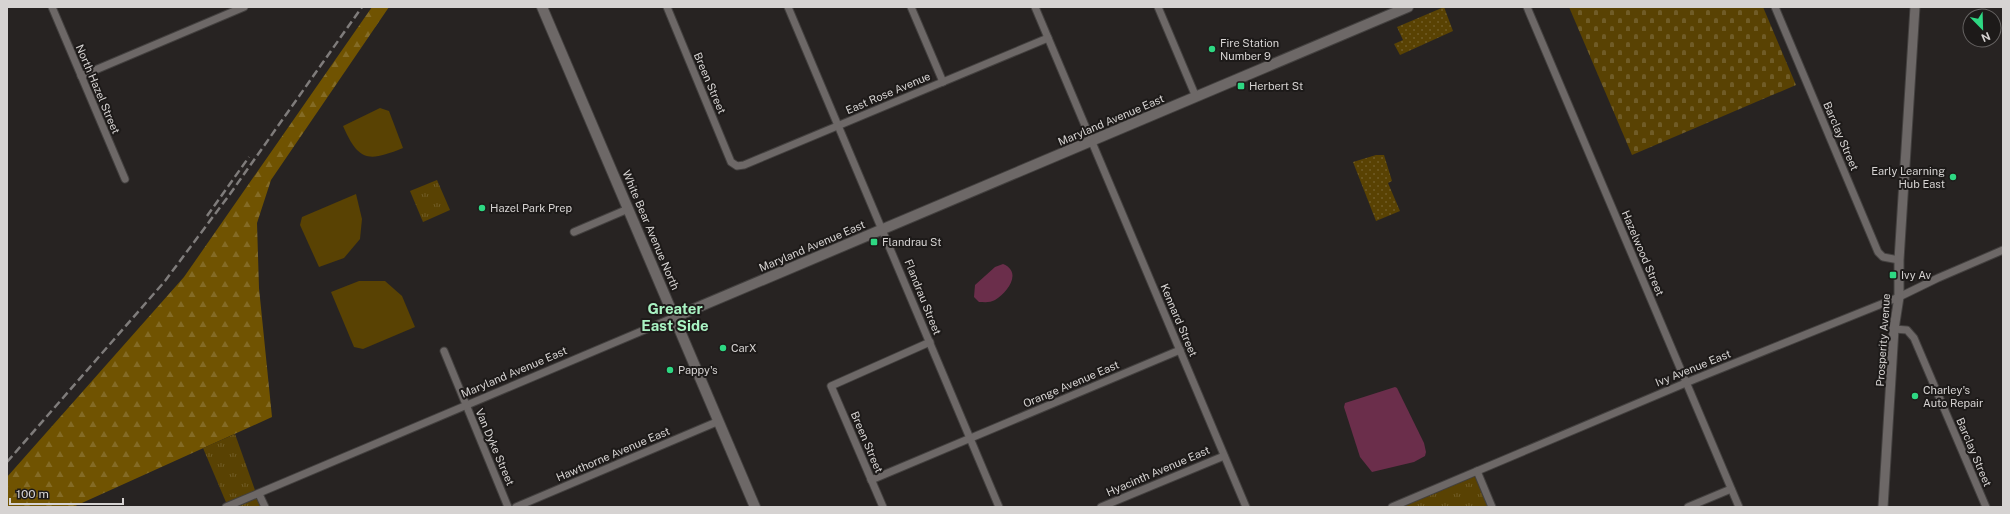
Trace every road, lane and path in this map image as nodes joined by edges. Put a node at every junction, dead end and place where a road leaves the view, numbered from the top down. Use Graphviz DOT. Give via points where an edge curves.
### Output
graph roads {
  1 [pos="52,7"];
  2 [pos="244,7"];
  3 [pos="542,7"];
  4 [pos="667,7"];
  5 [pos="788,7"];
  6 [pos="911,7"];
  7 [pos="1035,7"];
  8 [pos="1158,7"];
  9 [pos="1408,7"];
  10 [pos="1526,7"];
  11 [pos="1775,7"];
  12 [pos="1915,7"];
  13 [pos="1048,38"];
  14 [pos="81,76"];
  15 [pos="942,82"];
  16 [pos="1196,97"];
  17 [pos="838,125"];
  18 [pos="1092,141"];
  19 [pos="737,166"];
  20 [pos="125,179"];
  21 [pos="628,209"];
  22 [pos="883,229"];
  23 [pos="574,232"];
  24 [pos="2003,250"];
  25 [pos="1899,260"];
  26 [pos="1899,296"];
  27 [pos="675,317"];
  28 [pos="1894,329"];
  29 [pos="930,342"];
  30 [pos="1180,350"];
  31 [pos="444,351"];
  32 [pos="1686,383"];
  33 [pos="466,406"];
  34 [pos="719,421"];
  35 [pos="970,438"];
  36 [pos="1224,456"];
  37 [pos="1477,471"];
  38 [pos="871,480"];
  39 [pos="1731,489"];
  40 [pos="259,494"];
  41 [pos="226,507"];
  42 [pos="265,507"];
  43 [pos="508,507"];
  44 [pos="516,507"];
  45 [pos="755,507"];
  46 [pos="882,507"];
  47 [pos="999,507"];
  48 [pos="1101,507"];
  49 [pos="1246,507"];
  50 [pos="1392,507"];
  51 [pos="1492,507"];
  52 [pos="1688,507"];
  53 [pos="1739,507"];
  54 [pos="1883,507"];
  55 [pos="1986,507"];
  1 -- 14 [label="street, North Hazel Street"];
  2 -- 14 [label="street"];
  3 -- 21 [label="main road, White Bear Avenue North"];
  4 -- 19 [label="street, Breen Street" via="731,162"];
  5 -- 17 [label="street, Flandrau Street"];
  6 -- 15 [label="street"];
  7 -- 13 [label="street, Kennard Street"];
  8 -- 16 [label="street"];
  9 -- 16 [label="main road, Maryland Avenue East"];
  10 -- 32 [label="street, Hazelwood Street"];
  11 -- 25 [label="street, Barclay Street" via="1878,252 1883,257"];
  12 -- 25 [label="street, Prosperity Avenue"];
  13 -- 15 [label="street, East Rose Avenue"];
  13 -- 18 [label="street, Kennard Street"];
  14 -- 20 [label="street, North Hazel Street"];
  15 -- 17 [label="street, East Rose Avenue"];
  16 -- 18 [label="main road, Maryland Avenue East"];
  17 -- 19 [label="street, East Rose Avenue" via="744,166"];
  17 -- 22 [label="street, Flandrau Street"];
  18 -- 22 [label="main road, Maryland Avenue East"];
  18 -- 30 [label="street, Kennard Street"];
  21 -- 23 [label="street"];
  21 -- 27 [label="main road, White Bear Avenue North"];
  22 -- 27 [label="main road, Maryland Avenue East"];
  22 -- 29 [label="street, Flandrau Street"];
  24 -- 26 [label="street, Ivy Avenue East"];
  25 -- 26 [label="street, Prosperity Avenue"];
  26 -- 28 [label="street, Prosperity Avenue"];
  26 -- 32 [label="street, Ivy Avenue East"];
  27 -- 33 [label="street, Maryland Avenue East"];
  27 -- 34 [label="main road, White Bear Avenue North"];
  28 -- 54 [label="street, Prosperity Avenue"];
  28 -- 55 [label="street, Barclay Street" via="1907,330 1914,338"];
  29 -- 35 [label="street, Flandrau Street"];
  29 -- 38 [label="street, Breen Street" via="831,386"];
  30 -- 35 [label="street, Orange Avenue East"];
  30 -- 36 [label="street, Kennard Street"];
  31 -- 33 [label="street, Van Dyke Street"];
  32 -- 37 [label="street, Ivy Avenue East"];
  32 -- 39 [label="street, Hazelwood Street"];
  33 -- 40 [label="street, Maryland Avenue East"];
  33 -- 43 [label="street, Van Dyke Street"];
  34 -- 44 [label="street, Hawthorne Avenue East"];
  34 -- 45 [label="main road, White Bear Avenue North"];
  35 -- 38 [label="street, Orange Avenue East"];
  35 -- 47 [label="street, Flandrau Street"];
  36 -- 48 [label="street, Hyacinth Avenue East"];
  36 -- 49 [label="street, Kennard Street"];
  37 -- 50 [label="street, Ivy Avenue East"];
  37 -- 51 [label="street"];
  38 -- 46 [label="street, Breen Street"];
  39 -- 52 [label="street"];
  39 -- 53 [label="street, Hazelwood Street"];
  40 -- 41 [label="street, Maryland Avenue East"];
  40 -- 42 [label="street"];
}
